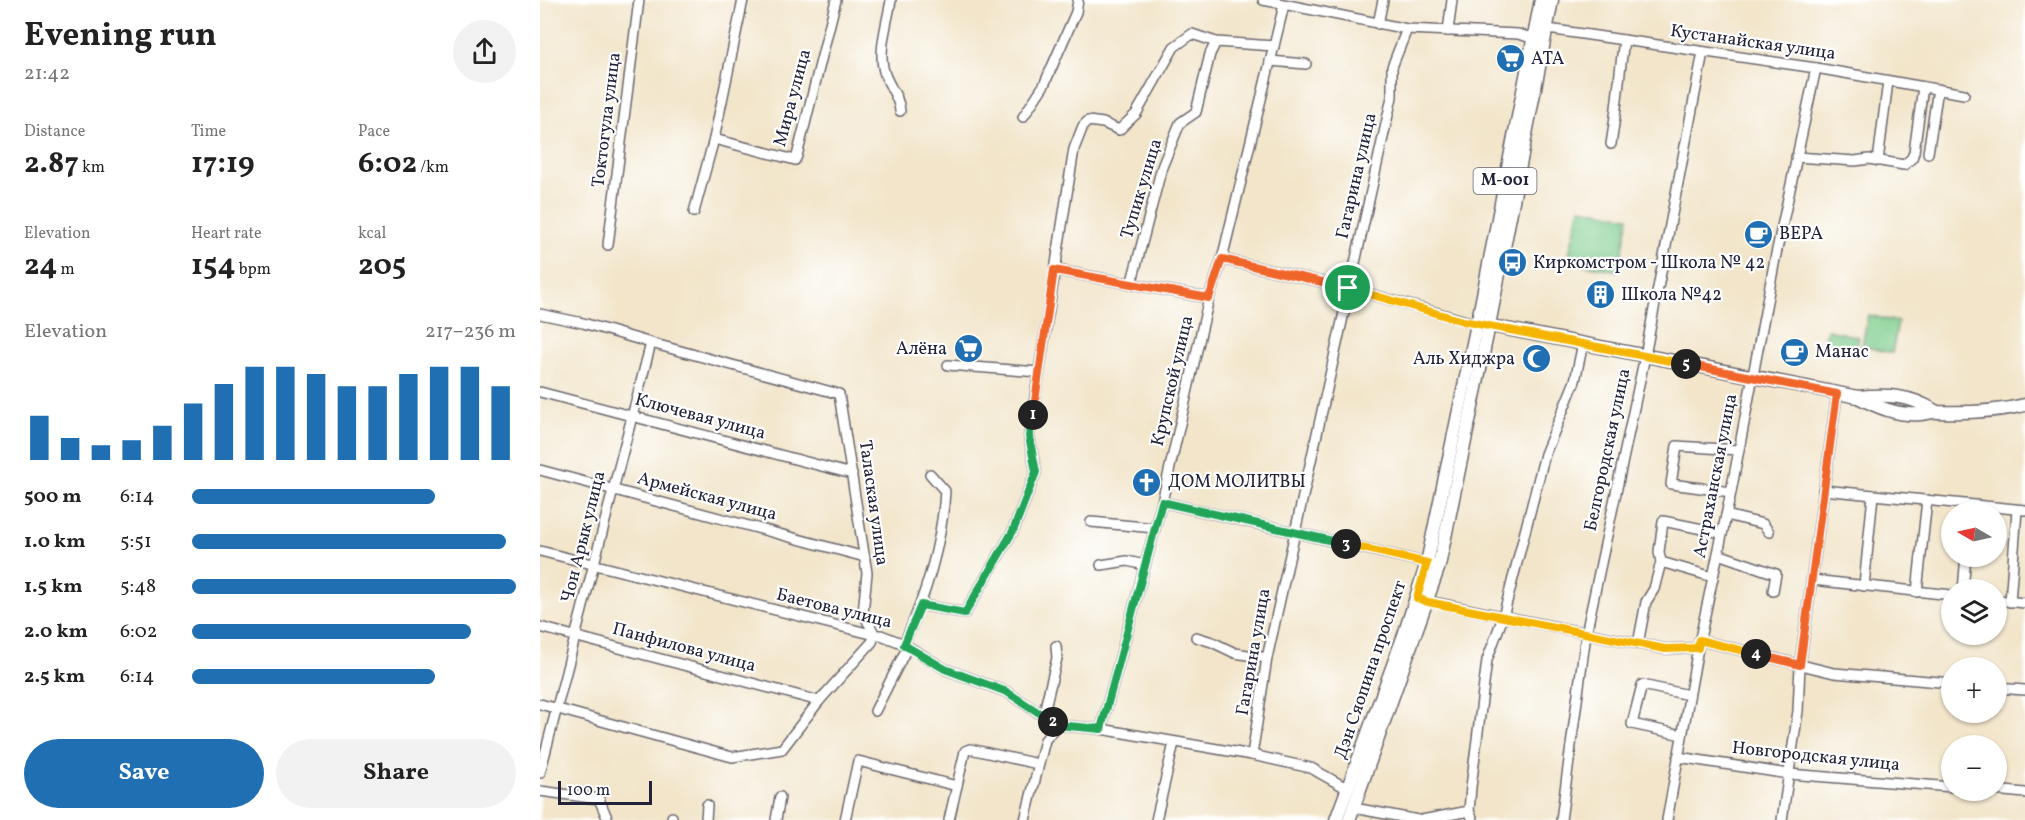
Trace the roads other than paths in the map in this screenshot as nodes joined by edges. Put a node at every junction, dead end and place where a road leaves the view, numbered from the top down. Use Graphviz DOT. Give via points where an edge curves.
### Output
graph roads {
  1 [pos="639,0"];
  2 [pos="743,0"];
  3 [pos="836,0"];
  4 [pos="891,0"];
  5 [pos="1078,0"];
  6 [pos="1263,0"];
  7 [pos="1383,0"];
  8 [pos="1452,0"];
  9 [pos="1541,0"];
  10 [pos="1552,0"];
  11 [pos="1284,4"];
  12 [pos="1378,24"];
  13 [pos="1407,29"];
  14 [pos="1448,31"];
  15 [pos="1540,34"];
  16 [pos="1624,40"];
  17 [pos="1216,42"];
  18 [pos="1274,46"];
  19 [pos="1703,52"];
  20 [pos="1270,61"];
  21 [pos="1306,64"];
  22 [pos="1816,68"];
  23 [pos="1888,81"];
  24 [pos="1923,87"];
  25 [pos="1938,89"];
  26 [pos="1964,94"];
  27 [pos="900,111"];
  28 [pos="1023,117"];
  29 [pos="714,139"];
  30 [pos="1611,144"];
  31 [pos="1928,153"];
  32 [pos="1796,157"];
  33 [pos="1878,160"];
  34 [pos="694,212"];
  35 [pos="608,245"];
  36 [pos="1222,259"];
  37 [pos="1054,270"];
  38 [pos="1131,285"];
  39 [pos="1348,288"];
  40 [pos="1209,298"];
  41 [pos="540,314"];
  42 [pos="1483,324"];
  43 [pos="651,343"];
  44 [pos="1583,343"];
  45 [pos="1645,356"];
  46 [pos="948,365"];
  47 [pos="1039,372"];
  48 [pos="1752,378"];
  49 [pos="540,392"];
  50 [pos="1837,394"];
  51 [pos="2025,405"];
  52 [pos="632,417"];
  53 [pos="1738,450"];
  54 [pos="540,470"];
  55 [pos="852,474"];
  56 [pos="930,474"];
  57 [pos="613,489"];
  58 [pos="1823,489"];
  59 [pos="1731,492"];
  60 [pos="1873,495"];
  61 [pos="1927,500"];
  62 [pos="1162,502"];
  63 [pos="1941,503"];
  64 [pos="2021,510"];
  65 [pos="1726,515"];
  66 [pos="1091,522"];
  67 [pos="1155,528"];
  68 [pos="1294,531"];
  69 [pos="1769,532"];
  70 [pos="1722,533"];
  71 [pos="540,551"];
  72 [pos="1718,554"];
  73 [pos="865,557"];
  74 [pos="1661,562"];
  75 [pos="593,565"];
  76 [pos="1101,565"];
  77 [pos="1145,565"];
  78 [pos="1433,565"];
  79 [pos="1713,576"];
  80 [pos="1812,580"];
  81 [pos="1864,586"];
  82 [pos="1773,591"];
  83 [pos="1917,592"];
  84 [pos="1941,594"];
  85 [pos="1422,600"];
  86 [pos="2007,602"];
  87 [pos="2010,602"];
  88 [pos="2025,603"];
  89 [pos="921,605"];
  90 [pos="1503,617"];
  91 [pos="540,627"];
  92 [pos="1586,634"];
  93 [pos="874,635"];
  94 [pos="576,636"];
  95 [pos="1196,637"];
  96 [pos="1638,644"];
  97 [pos="1698,644"];
  98 [pos="905,646"];
  99 [pos="1056,646"];
  100 [pos="1267,658"];
  101 [pos="1800,665"];
  102 [pos="1941,682"];
  103 [pos="2007,689"];
  104 [pos="2025,690"];
  105 [pos="1689,695"];
  106 [pos="819,700"];
  107 [pos="540,704"];
  108 [pos="557,708"];
  109 [pos="875,711"];
  110 [pos="1043,716"];
  111 [pos="1057,725"];
  112 [pos="1101,729"];
  113 [pos="1682,735"];
  114 [pos="1174,743"];
  115 [pos="1252,755"];
  116 [pos="1678,757"];
  117 [pos="1038,764"];
  118 [pos="540,773"];
  119 [pos="1788,774"];
  120 [pos="957,786"];
  121 [pos="1941,786"];
  122 [pos="1348,789"];
  123 [pos="540,791"];
  124 [pos="2007,791"];
  125 [pos="2025,793"];
  126 [pos="780,797"];
  127 [pos="707,805"];
  128 [pos="1352,814"];
  129 [pos="1471,816"];
  130 [pos="608,820"];
  131 [pos="706,820"];
  132 [pos="776,820"];
  133 [pos="846,820"];
  134 [pos="949,820"];
  135 [pos="1025,820"];
  136 [pos="1156,820"];
  137 [pos="1336,820"];
  138 [pos="1420,820"];
  139 [pos="1561,820"];
  140 [pos="1667,820"];
  141 [pos="1782,820"];
  1 -- 35 [label="street, Токтогула улица"];
  2 -- 29 [label="street"];
  3 -- 29 [label="street, Мира улица" via="795,160"];
  4 -- 27 [label="street" via="883,67 899,99"];
  5 -- 28 [label="street" via="1044,85"];
  6 -- 11 [label="street, Кустанайская улица"];
  7 -- 12 [label="street"];
  8 -- 14 [label="street"];
  9 -- 15 [label="main road, Дэн Сяопина проспект / M-001"];
  10 -- 15 [label="main road, Дэн Сяопина проспект / M-001"];
  11 -- 12 [label="street, Кустанайская улица"];
  11 -- 18 [label="street, Крупской улица"];
  12 -- 13 [label="street, Кустанайская улица"];
  13 -- 14 [label="street, Кустанайская улица"];
  13 -- 39 [label="street, Гагарина улица" via="1392,67 1392,97"];
  14 -- 15 [label="street, Кустанайская улица"];
  15 -- 16 [label="street, Кустанайская улица"];
  15 -- 42 [label="main road, Дэн Сяопина проспект / M-001"];
  16 -- 19 [label="street, Кустанайская улица"];
  16 -- 30 [label="street"];
  17 -- 18 [label="street"];
  17 -- 37 [label="street" via="1192,34 1174,47 1136,114 1119,130 1088,121 1083,126 1074,149"];
  17 -- 38 [label="street, Тупик улица" via="1196,112 1180,123 1162,168"];
  18 -- 20 [label="street, Крупской улица"];
  19 -- 22 [label="street, Кустанайская улица"];
  19 -- 45 [label="street, Белгородская улица"];
  20 -- 21 [label="street"];
  20 -- 36 [label="street, Крупской улица"];
  22 -- 23 [label="street, Кустанайская улица"];
  22 -- 32 [label="street, Астраханская улица"];
  23 -- 24 [label="street, Кустанайская улица"];
  23 -- 33 [label="street"];
  24 -- 25 [label="street, Кустанайская улица"];
  24 -- 33 [label="street" via="1912,158 1904,165"];
  25 -- 26 [label="street, Кустанайская улица"];
  25 -- 31 [label="street"];
  29 -- 34 [label="street"];
  32 -- 33 [label="street"];
  32 -- 48 [label="street, Астраханская улица"];
  36 -- 39 [label="street"];
  36 -- 40 [label="street, Крупской улица"];
  37 -- 38 [label="street"];
  37 -- 47 [label="street"];
  38 -- 40 [label="street"];
  39 -- 42 [label="street"];
  39 -- 68 [label="street, Гагарина улица"];
  40 -- 62 [label="street, Крупской улица"];
  41 -- 43 [label="street, Талаская улица" via="583,322"];
  42 -- 44 [label="main road"];
  42 -- 78 [label="main road, Дэн Сяопина проспект / M-001"];
  43 -- 52 [label="street, Чон Арык улица"];
  43 -- 55 [label="street, Талаская улица" via="839,394"];
  44 -- 45 [label="main road"];
  44 -- 90 [label="street" via="1575,381 1545,454"];
  45 -- 48 [label="main road"];
  45 -- 92 [label="street, Белгородская улица"];
  46 -- 47 [label="street"];
  47 -- 89 [label="street" via="1029,436 1036,472 1013,531 965,613"];
  48 -- 50 [label="main road"];
  48 -- 53 [label="street, Астраханская улица"];
  49 -- 52 [label="street, Ключевая улица"];
  50 -- 51 [label="main road" via="1879,408 1918,415 1935,411 2001,411"];
  50 -- 58 [label="street"];
  52 -- 55 [label="street, Ключевая улица"];
  52 -- 57 [label="street, Чон Арык улица"];
  53 -- 59 [label="street, Астраханская улица"];
  53 -- 59 [label="street" via="1677,446 1675,455 1671,484"];
  54 -- 57 [label="street, Армейская улица"];
  55 -- 73 [label="street, Талаская улица"];
  56 -- 89 [label="street" via="945,492 944,514"];
  57 -- 73 [label="street, Армейская улица"];
  57 -- 75 [label="street, Чон Арык улица"];
  58 -- 60 [label="street"];
  58 -- 80 [label="street"];
  59 -- 65 [label="street, Астраханская улица"];
  60 -- 61 [label="street"];
  60 -- 81 [label="street"];
  61 -- 63 [label="street"];
  61 -- 83 [label="street"];
  62 -- 67 [label="street, Крупской улица"];
  62 -- 68 [label="street"];
  64 -- 87 [label="street"];
  65 -- 69 [label="street" via="1763,524"];
  65 -- 70 [label="street, Астраханская улица"];
  66 -- 67 [label="street"];
  67 -- 77 [label="street, Крупской улица"];
  68 -- 78 [label="street"];
  68 -- 100 [label="street, Гагарина улица"];
  70 -- 72 [label="street, Астраханская улица"];
  70 -- 74 [label="street" via="1663,521"];
  71 -- 75 [label="street, Баетова улица"];
  72 -- 79 [label="street, Астраханская улица"];
  72 -- 82 [label="street" via="1776,574"];
  73 -- 93 [label="street, Талаская улица" via="864,613"];
  74 -- 79 [label="street"];
  74 -- 96 [label="street" via="1646,602"];
  75 -- 93 [label="street, Баетова улица"];
  75 -- 94 [label="street, Чон Арык улица"];
  76 -- 77 [label="street" via="1127,561"];
  77 -- 112 [label="street, Крупской улица"];
  78 -- 85 [label="main road, Дэн Сяопина проспект / M-001"];
  79 -- 97 [label="street, Астраханская улица"];
  80 -- 81 [label="street"];
  80 -- 101 [label="street"];
  81 -- 83 [label="street"];
  83 -- 84 [label="street"];
  85 -- 90 [label="street"];
  85 -- 122 [label="main road, Дэн Сяопина проспект / M-001"];
  85 -- 128 [label="main road, Дэн Сяопина проспект / M-001"];
  86 -- 87 [label="street"];
  87 -- 88 [label="street"];
  89 -- 98 [label="street"];
  90 -- 92 [label="street"];
  90 -- 129 [label="street" via="1487,660"];
  91 -- 94 [label="street, Панфилова улица"];
  92 -- 96 [label="street"];
  92 -- 139 [label="street, Белгородская улица"];
  93 -- 98 [label="street, Баетова улица"];
  93 -- 106 [label="street"];
  94 -- 106 [label="street, Панфилова улица"];
  94 -- 108 [label="street, Чон Арык улица"];
  95 -- 100 [label="street" via="1235,653"];
  96 -- 97 [label="street" via="1665,649"];
  97 -- 101 [label="street"];
  97 -- 105 [label="street, Астраханская улица"];
  98 -- 109 [label="street"];
  98 -- 110 [label="street, Баетова улица" via="945,669 1007,692"];
  99 -- 110 [label="street" via="1057,658"];
  100 -- 115 [label="street, Гагарина улица"];
  101 -- 102 [label="street" via="1834,673"];
  101 -- 119 [label="street" via="1798,711"];
  103 -- 104 [label="street"];
  105 -- 113 [label="street, Астраханская улица"];
  105 -- 113 [label="street" via="1642,685 1632,724"];
  106 -- 108 [label="street" via="782,749 732,757"];
  107 -- 108 [label="street"];
  108 -- 118 [label="street, Чон Арык улица"];
  110 -- 111 [label="street, Баетова улица"];
  111 -- 112 [label="street, Баетова улица"];
  111 -- 117 [label="street" via="1045,740"];
  112 -- 114 [label="street, Баетова улица"];
  113 -- 116 [label="street, Астраханская улица"];
  114 -- 115 [label="street, Баетова улица"];
  114 -- 136 [label="street"];
  115 -- 122 [label="street, Баетова улица" via="1311,768"];
  116 -- 119 [label="street, Новгородская улица"];
  116 -- 140 [label="street, Астраханская улица"];
  117 -- 120 [label="street" via="970,749 965,752"];
  117 -- 135 [label="street"];
  119 -- 121 [label="street, Новгородская улица"];
  119 -- 141 [label="street"];
  120 -- 133 [label="street" via="858,761"];
  120 -- 134 [label="street"];
  122 -- 137 [label="main road, Дэн Сяопина проспект / M-001"];
  123 -- 130 [label="street" via="598,799"];
  124 -- 125 [label="street"];
  126 -- 132 [label="street"];
  127 -- 131 [label="street"];
  128 -- 138 [label="street"];
  129 -- 138 [label="street"];
}
